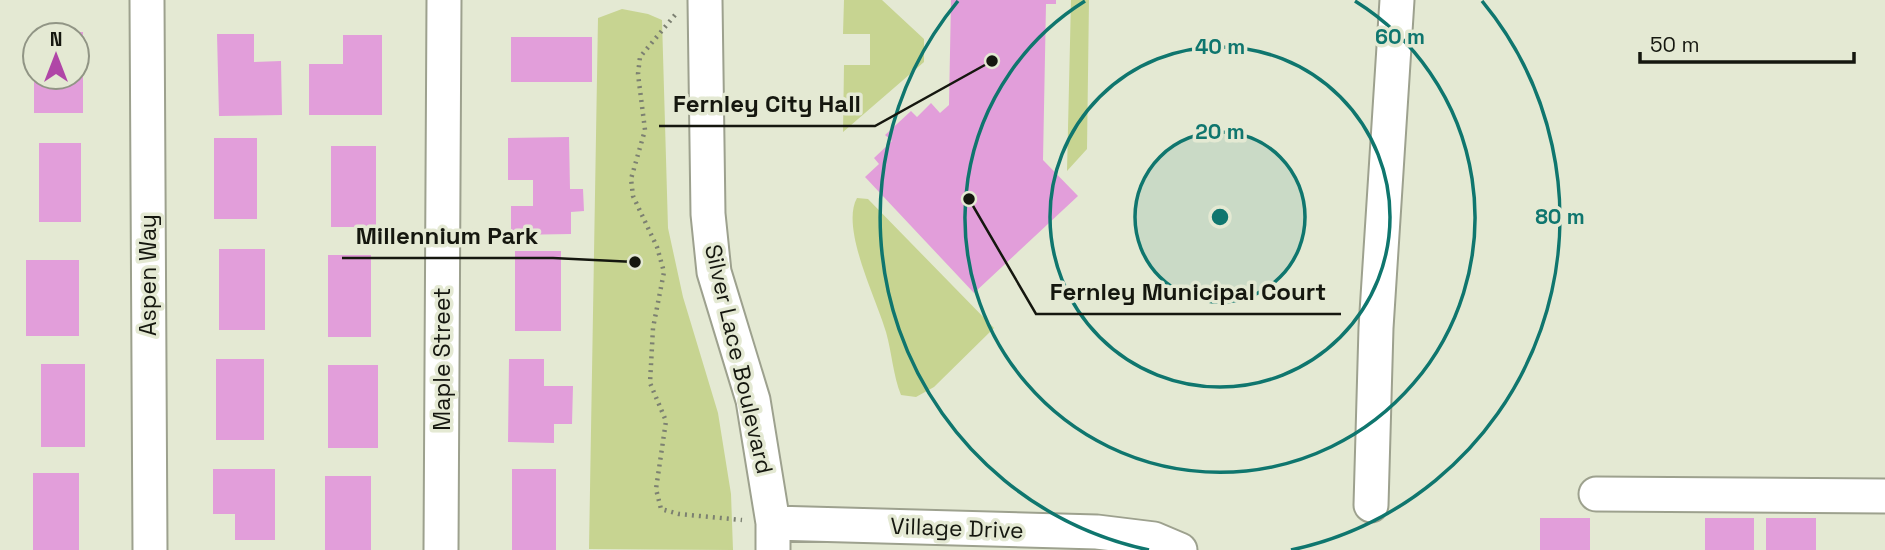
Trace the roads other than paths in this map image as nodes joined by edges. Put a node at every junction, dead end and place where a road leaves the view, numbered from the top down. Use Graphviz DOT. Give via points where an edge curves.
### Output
graph roads {
  1 [pos="147,0"];
  2 [pos="444,0"];
  3 [pos="1397,0"];
  4 [pos="693,3"];
  5 [pos="1596,494"];
  6 [pos="1885,496"];
  7 [pos="1371,505"];
  8 [pos="773,537"];
  9 [pos="150,550"];
  10 [pos="441,550"];
  11 [pos="1180,550"];
  1 -- 9 [label="street, Aspen Way"];
  2 -- 10 [label="street, Maple Street"];
  3 -- 7 [label="street" via="1376,328"];
  4 -- 8 [label="street, Silver Lace Boulevard" via="715,272 753,400"];
  5 -- 6 [label="street"];
  8 -- 11 [label="street, Village Drive" via="1097,532 1154,539"];
}
